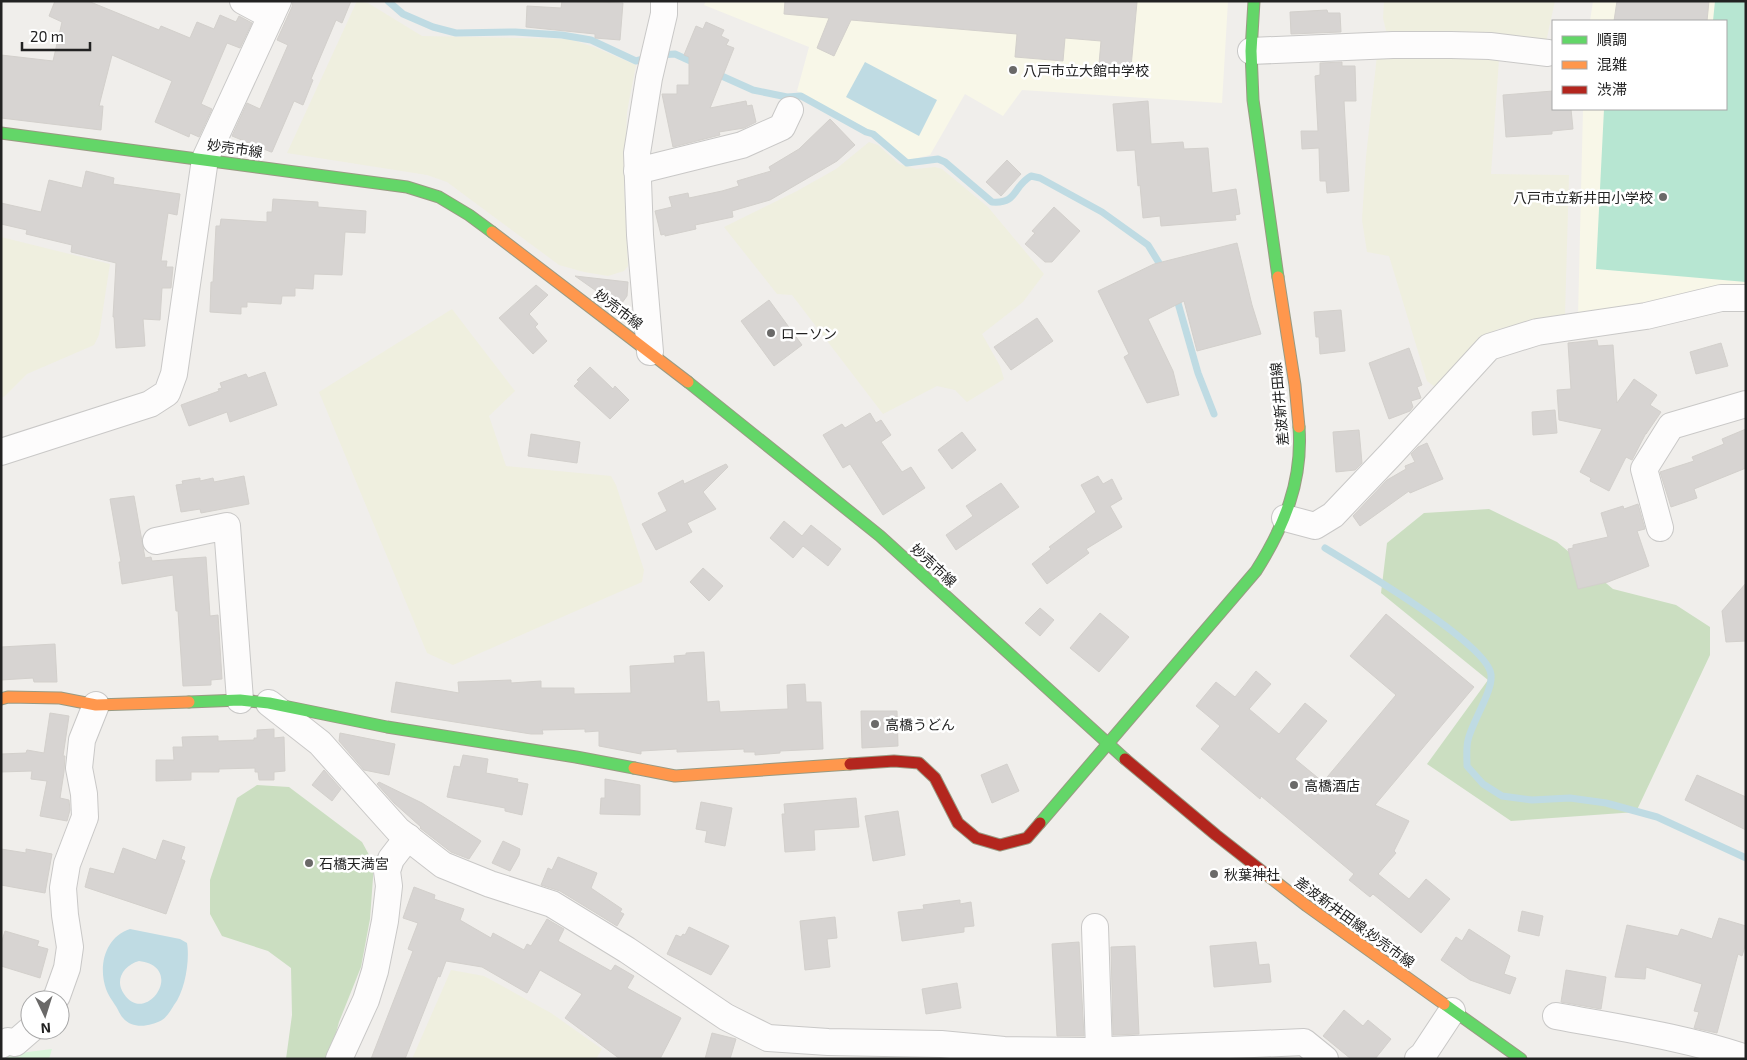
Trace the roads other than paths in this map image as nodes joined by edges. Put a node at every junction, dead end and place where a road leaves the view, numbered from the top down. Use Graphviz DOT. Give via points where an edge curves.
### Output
graph roads {
  1 [pos="243,1"];
  2 [pos="664,1"];
  3 [pos="1254,1"];
  4 [pos="274,8"];
  5 [pos="1251,51"];
  6 [pos="1548,53"];
  7 [pos="790,110"];
  8 [pos="1,133"];
  9 [pos="205,159"];
  10 [pos="637,171"];
  11 [pos="1746,298"];
  12 [pos="650,352"];
  13 [pos="1746,404"];
  14 [pos="1,452"];
  15 [pos="1285,518"];
  16 [pos="1660,528"];
  17 [pos="156,541"];
  18 [pos="1,699"];
  19 [pos="240,700"];
  20 [pos="269,703"];
  21 [pos="96,705"];
  22 [pos="1107,743"];
  23 [pos="408,837"];
  24 [pos="1095,928"];
  25 [pos="59,990"];
  26 [pos="1452,1011"];
  27 [pos="1556,1016"];
  28 [pos="20,1039"];
  29 [pos="1,1045"];
  30 [pos="1099,1051"];
  31 [pos="1004,1054"];
  32 [pos="1746,1058"];
  33 [pos="339,1059"];
  34 [pos="1324,1059"];
  35 [pos="1418,1059"];
  36 [pos="1521,1059"];
  1 -- 4 [label="street"];
  2 -- 10 [label="street" via="636,153"];
  3 -- 5 [label="main road, 差波新井田線"];
  4 -- 9 [label="street"];
  5 -- 6 [label="street" via="1451,45"];
  5 -- 15 [label="main road, 差波新井田線" via="1253,100 1295,385 1299,434 1297,475"];
  7 -- 10 [label="street" via="782,127 742,145"];
  8 -- 9 [label="main road, 妙売市線"];
  9 -- 12 [label="main road, 妙売市線" via="406,187 438,197 469,215"];
  9 -- 14 [label="street" via="174,374 167,393 150,404"];
  10 -- 12 [label="street"];
  11 -- 15 [label="street" via="1721,298 1646,316 1536,332 1489,347 1332,515 1315,526"];
  12 -- 22 [label="main road, 妙売市線" via="880,536"];
  13 -- 16 [label="street" via="1671,426 1644,469"];
  15 -- 22 [label="main road, 差波新井田線" via="1256,571"];
  17 -- 19 [label="street" via="227,526"];
  18 -- 21 [label="main road, 差波新井田線" via="60,698"];
  19 -- 20 [label="main road, 差波新井田線"];
  19 -- 21 [label="main road, 差波新井田線"];
  20 -- 22 [label="main road, 差波新井田線" via="387,727 675,776 894,761 919,763 935,778 958,823 976,838 1000,845 1027,838"];
  20 -- 23 [label="street" via="320,743 398,830"];
  21 -- 25 [label="street" via="82,740 80,768 85,817 66,864 63,888 70,947"];
  22 -- 26 [label="main road, 差波新井田線;妙売市線" via="1307,906"];
  23 -- 31 [label="street" via="443,864 490,884 552,904 627,950 726,1018 768,1038 941,1044"];
  23 -- 33 [label="street" via="391,859 387,871 389,886 385,921 375,971 366,1000"];
  24 -- 30 [label="street"];
  26 -- 35 [label="street"];
  26 -- 36 [label="main road, 差波新井田線;妙売市線"];
  27 -- 32 [label="street" via="1659,1035"];
  28 -- 29 [label="street" via="15,1043 8,1041"];
  30 -- 31 [label="street"];
  30 -- 34 [label="street" via="1304,1042"];
}
